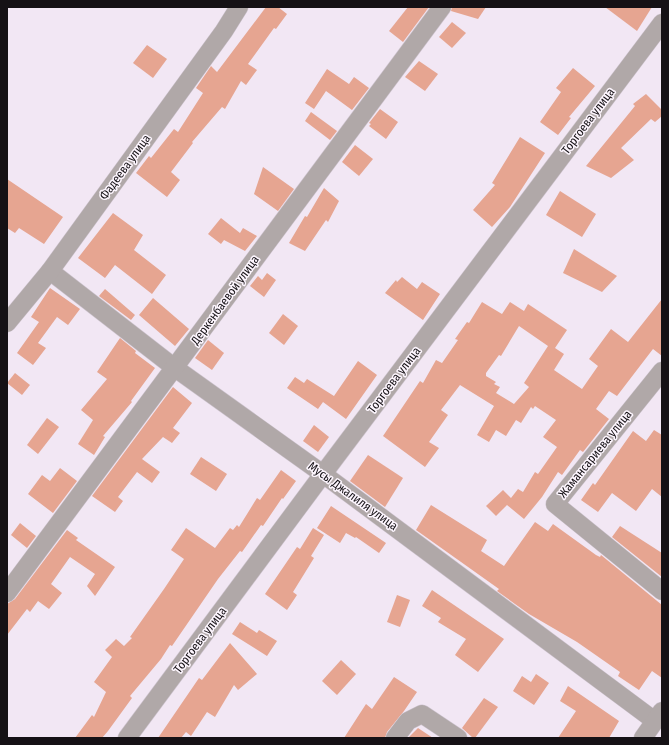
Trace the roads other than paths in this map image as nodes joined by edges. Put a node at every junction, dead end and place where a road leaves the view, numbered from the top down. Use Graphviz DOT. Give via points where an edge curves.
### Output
graph roads {
  1 [pos="239,7"];
  2 [pos="442,7"];
  3 [pos="662,24"];
  4 [pos="50,271"];
  5 [pos="7,323"];
  6 [pos="175,368"];
  7 [pos="662,371"];
  8 [pos="323,474"];
  9 [pos="662,591"];
  10 [pos="7,593"];
  11 [pos="658,716"];
  12 [pos="127,738"];
  13 [pos="395,738"];
  14 [pos="458,738"];
  15 [pos="642,738"];
  1 -- 4 [label="street, Фадеева улица"];
  2 -- 6 [label="street, Деркенбаевой улица"];
  3 -- 8 [label="street, Торгоева улица"];
  4 -- 5 [label="street, Фадеева улица"];
  4 -- 6 [label="street, Мусы Джалиля улица"];
  6 -- 8 [label="street, Мусы Джалиля улица"];
  6 -- 10 [label="street, Деркенбаевой улица"];
  7 -- 9 [label="street, Жамансариева улица" via="555,504"];
  8 -- 11 [label="street, Мусы Джалиля улица"];
  8 -- 12 [label="street, Торгоева улица"];
  11 -- 15 [label="street"];
  13 -- 14 [label="street" via="408,720 422,714"];
}
